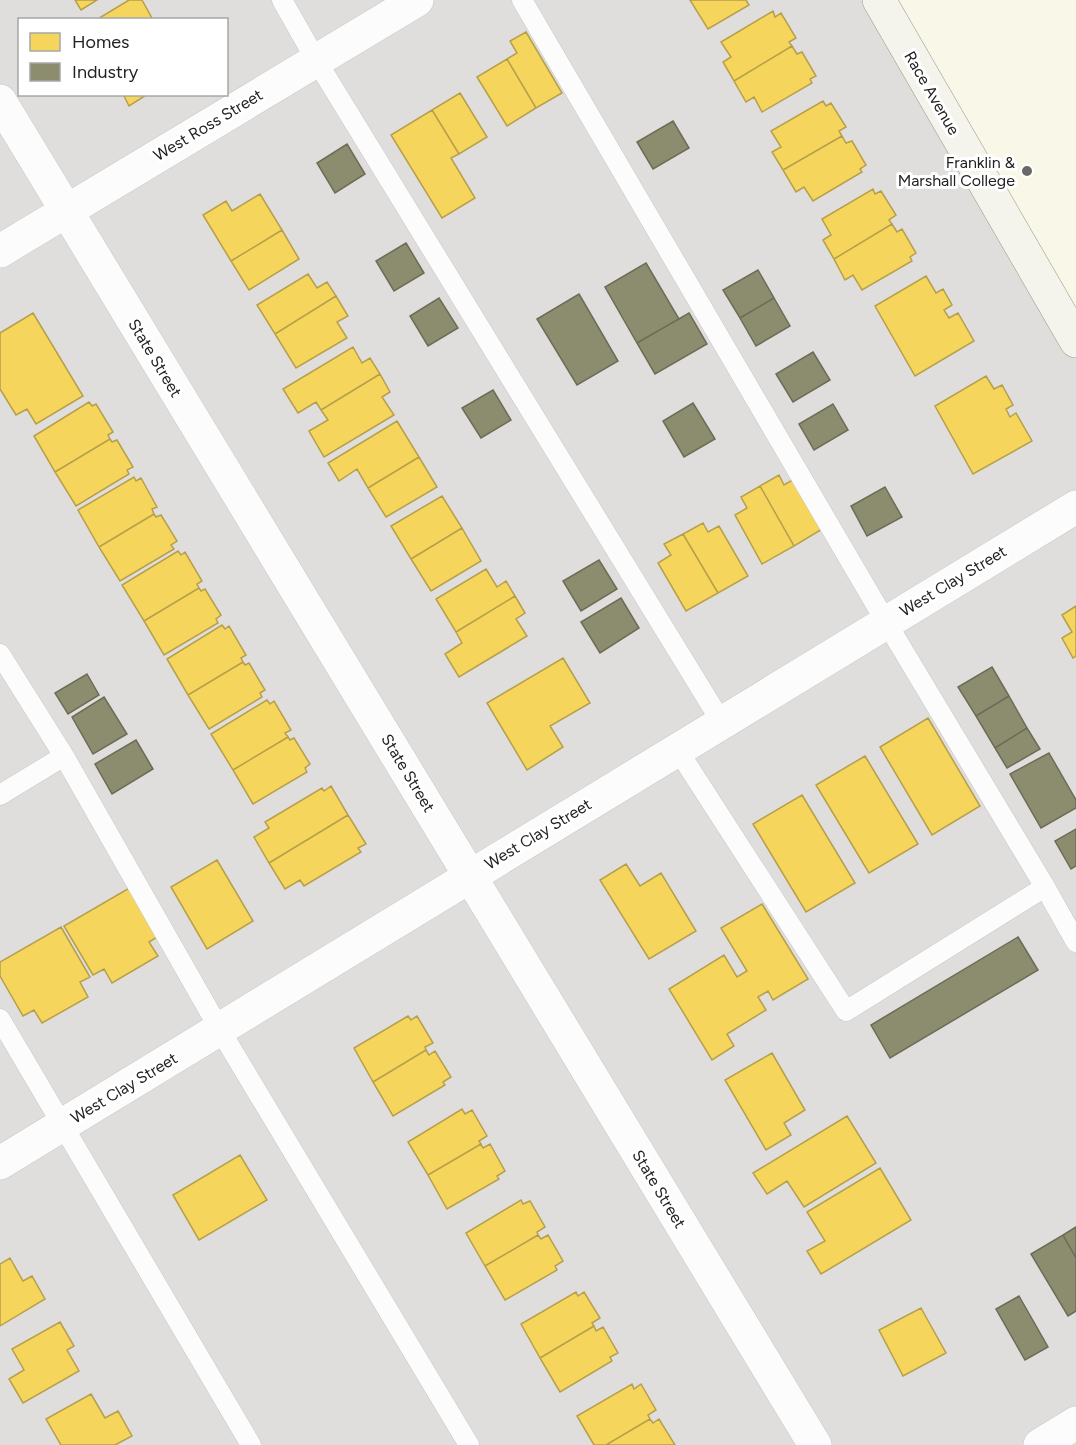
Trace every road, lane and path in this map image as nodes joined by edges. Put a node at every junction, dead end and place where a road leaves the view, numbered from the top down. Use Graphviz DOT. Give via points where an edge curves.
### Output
graph roads {
  1 [pos="282,0"];
  2 [pos="417,0"];
  3 [pos="522,0"];
  4 [pos="879,0"];
  5 [pos="316,60"];
  6 [pos="0,101"];
  7 [pos="66,210"];
  8 [pos="0,251"];
  9 [pos="1076,341"];
  10 [pos="1076,507"];
  11 [pos="886,622"];
  12 [pos="0,654"];
  13 [pos="722,723"];
  14 [pos="677,749"];
  15 [pos="64,756"];
  16 [pos="0,795"];
  17 [pos="470,875"];
  18 [pos="1045,887"];
  19 [pos="1076,942"];
  20 [pos="0,1019"];
  21 [pos="220,1030"];
  22 [pos="63,1125"];
  23 [pos="0,1162"];
  24 [pos="1076,1423"];
  25 [pos="251,1445"];
  26 [pos="469,1445"];
  27 [pos="814,1445"];
  28 [pos="1040,1445"];
  1 -- 5 [label="lane"];
  2 -- 5 [label="street, West Ross Street"];
  3 -- 11 [label="lane"];
  4 -- 9 [label="main road, Race Avenue"];
  5 -- 7 [label="street, West Ross Street"];
  5 -- 13 [label="lane"];
  6 -- 7 [label="street, State Street"];
  7 -- 8 [label="street, West Ross Street"];
  7 -- 17 [label="street, State Street"];
  10 -- 11 [label="street, West Clay Street"];
  11 -- 13 [label="street, West Clay Street"];
  11 -- 18 [label="lane"];
  12 -- 15 [label="lane"];
  13 -- 14 [label="street, West Clay Street"];
  14 -- 17 [label="street, West Clay Street"];
  14 -- 18 [label="lane" via="846,1011"];
  15 -- 16 [label="lane"];
  15 -- 21 [label="lane"];
  17 -- 21 [label="street, West Clay Street"];
  17 -- 27 [label="street, State Street"];
  18 -- 19 [label="lane"];
  20 -- 22 [label="lane"];
  21 -- 22 [label="street, West Clay Street"];
  21 -- 26 [label="lane"];
  22 -- 23 [label="street, West Clay Street"];
  22 -- 25 [label="lane"];
  24 -- 28 [label="street"];
}
